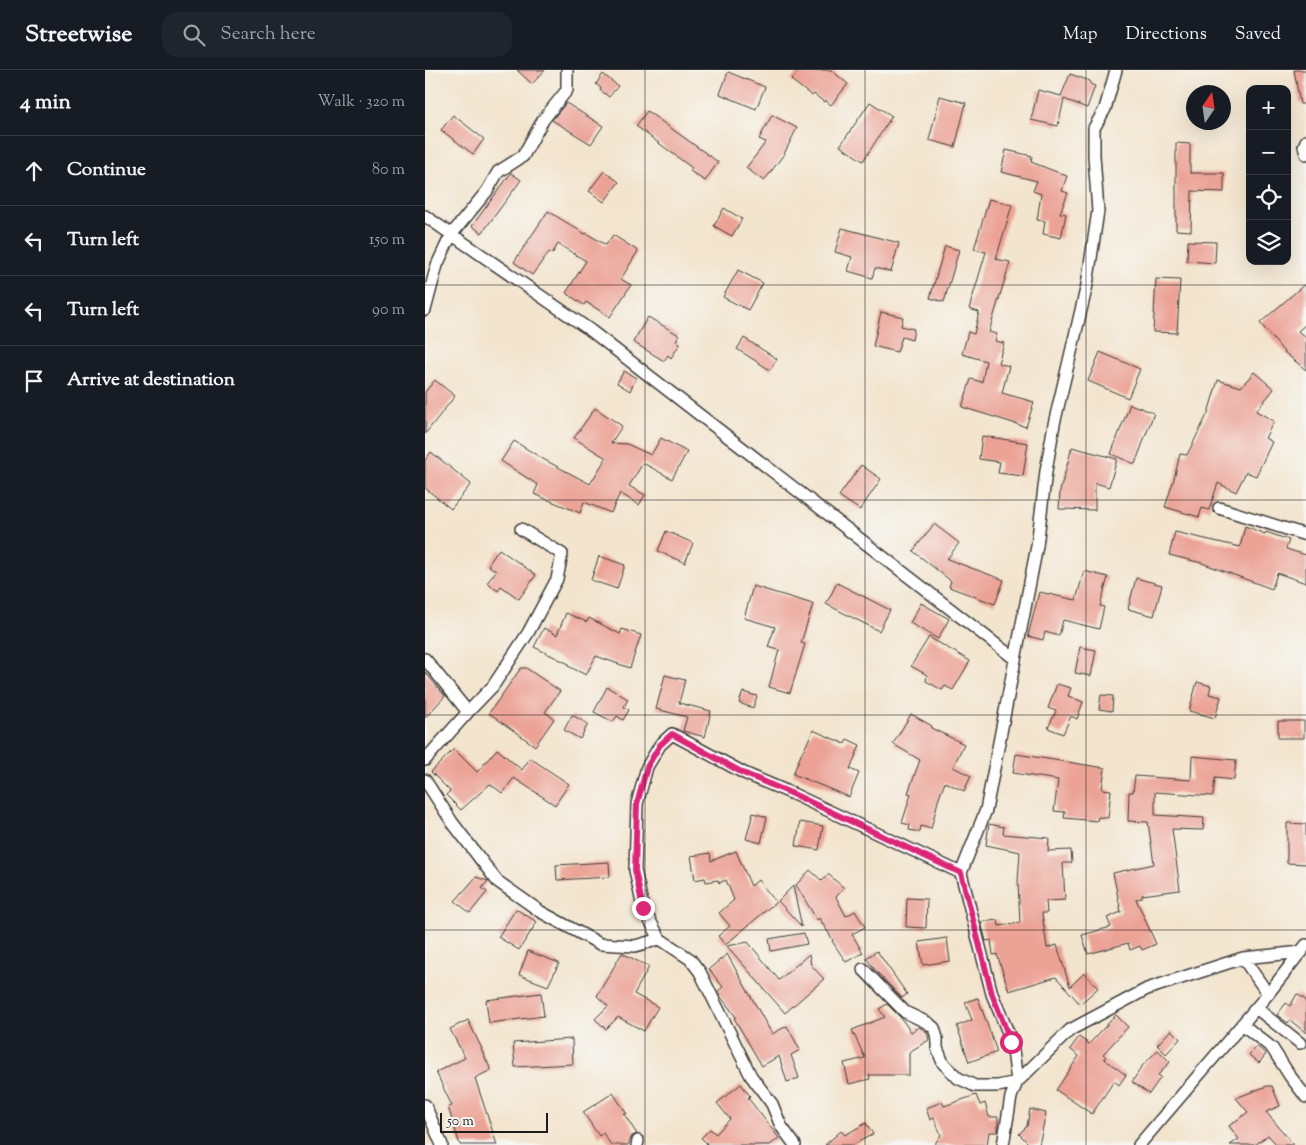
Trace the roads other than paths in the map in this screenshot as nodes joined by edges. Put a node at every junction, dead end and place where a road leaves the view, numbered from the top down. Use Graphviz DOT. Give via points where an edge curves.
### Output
graph roads {
  1 [pos="567,70"];
  2 [pos="1116,70"];
  3 [pos="1306,141"];
  4 [pos="1306,154"];
  5 [pos="425,216"];
  6 [pos="451,234"];
  7 [pos="425,310"];
  8 [pos="1219,508"];
  9 [pos="521,529"];
  10 [pos="1306,535"];
  11 [pos="425,658"];
  12 [pos="1015,659"];
  13 [pos="468,712"];
  14 [pos="425,760"];
  15 [pos="425,780"];
  16 [pos="961,873"];
  17 [pos="660,939"];
  18 [pos="1304,948"];
  19 [pos="1243,958"];
  20 [pos="863,969"];
  21 [pos="1268,994"];
  22 [pos="1256,1008"];
  23 [pos="1242,1024"];
  24 [pos="1300,1043"];
  25 [pos="1017,1082"];
  26 [pos="1306,1097"];
  27 [pos="425,1105"];
  28 [pos="442,1145"];
  29 [pos="795,1145"];
  30 [pos="1003,1145"];
  31 [pos="1139,1145"];
  1 -- 6 [label="street" via="567,90 543,120 523,156 498,172 487,191"];
  2 -- 12 [label="street" via="1105,109 1094,128 1098,211 1089,276 1054,424 1037,546"];
  3 -- 4 [label="street"];
  5 -- 6 [label="street"];
  6 -- 7 [label="street" via="437,266"];
  6 -- 12 [label="street" via="590,330"];
  8 -- 10 [label="street"];
  9 -- 13 [label="street" via="562,554 557,579 528,633 493,686"];
  11 -- 13 [label="street"];
  12 -- 16 [label="street" via="986,810"];
  13 -- 14 [label="street"];
  15 -- 17 [label="street" via="451,822 497,881 541,912 600,944 635,946"];
  16 -- 17 [label="street" via="743,773 672,734 660,745 647,767 637,804 635,870 643,908"];
  16 -- 25 [label="street" via="992,994 1011,1042"];
  17 -- 29 [label="street" via="690,959 700,972 751,1076 772,1104 781,1126"];
  18 -- 19 [label="street"];
  18 -- 21 [label="street"];
  19 -- 21 [label="street"];
  19 -- 25 [label="street" via="1147,989 1070,1030"];
  20 -- 25 [label="street" via="905,1012 934,1028 943,1063 959,1078 975,1086"];
  21 -- 22 [label="street"];
  22 -- 23 [label="street"];
  22 -- 24 [label="street"];
  23 -- 26 [label="street" via="1272,1048"];
  23 -- 31 [label="street"];
  25 -- 30 [label="street" via="1011,1097"];
  27 -- 28 [label="street"];
}
